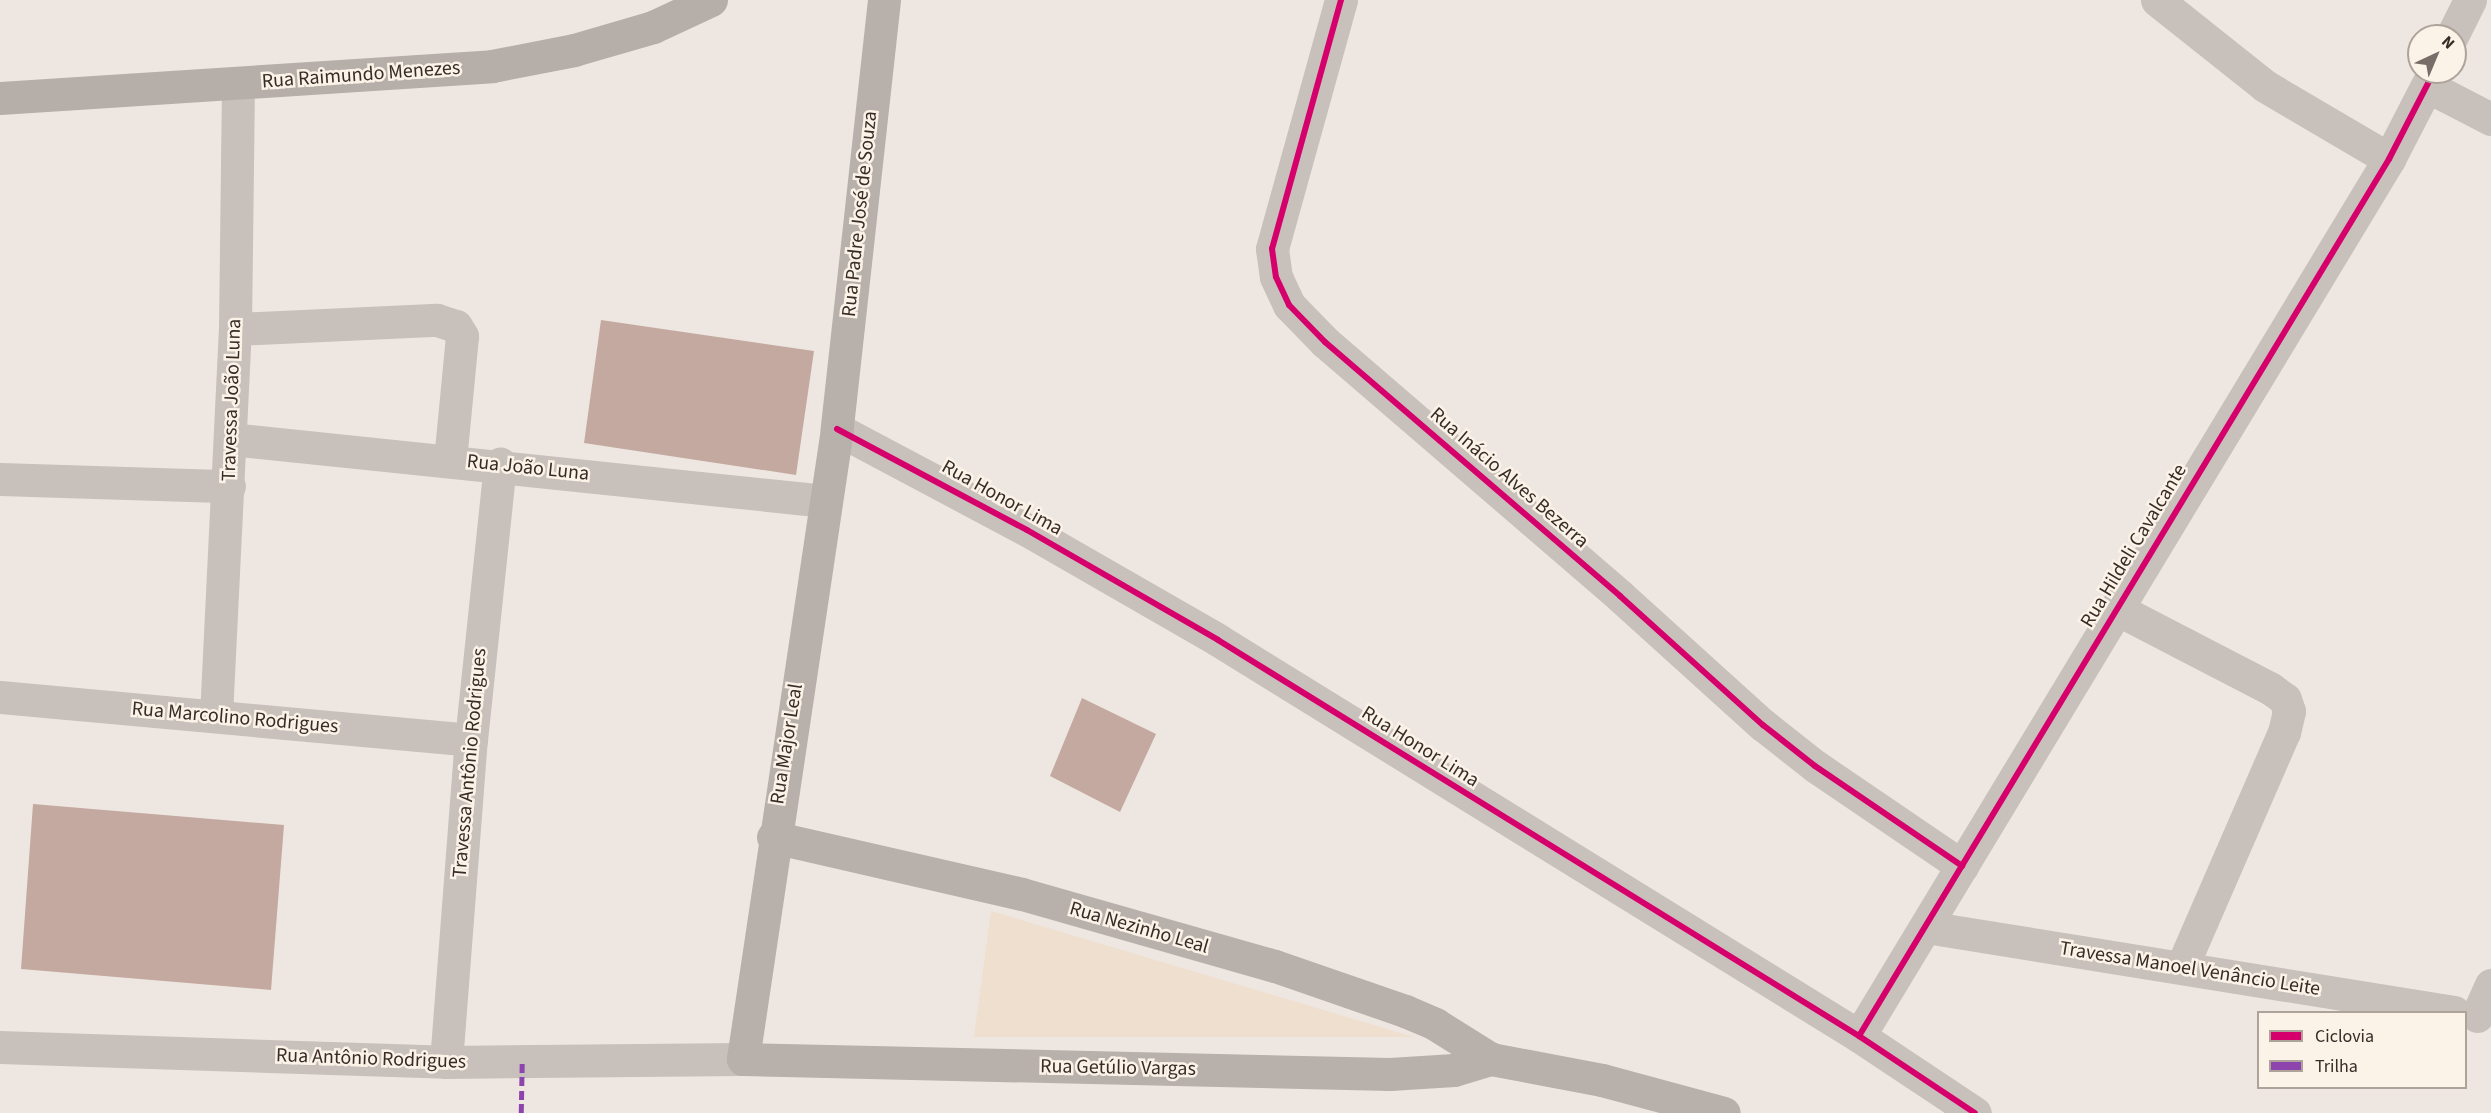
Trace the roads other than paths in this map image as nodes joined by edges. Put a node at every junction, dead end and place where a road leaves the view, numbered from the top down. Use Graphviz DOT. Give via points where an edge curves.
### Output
graph roads {
  1 [pos="711,0"];
  2 [pos="884,0"];
  3 [pos="1341,0"];
  4 [pos="2157,0"];
  5 [pos="2470,0"];
  6 [pos="2458,24"];
  7 [pos="238,84"];
  8 [pos="2427,84"];
  9 [pos="2438,84"];
  10 [pos="0,98"];
  11 [pos="2491,119"];
  12 [pos="2389,159"];
  13 [pos="235,329"];
  14 [pos="837,429"];
  15 [pos="231,439"];
  16 [pos="450,460"];
  17 [pos="500,464"];
  18 [pos="0,479"];
  19 [pos="229,486"];
  20 [pos="826,501"];
  21 [pos="2115,608"];
  22 [pos="0,697"];
  23 [pos="216,716"];
  24 [pos="471,740"];
  25 [pos="773,837"];
  26 [pos="1962,866"];
  27 [pos="1926,927"];
  28 [pos="2182,968"];
  29 [pos="2491,985"];
  30 [pos="2442,1011"];
  31 [pos="2472,1016"];
  32 [pos="1859,1036"];
  33 [pos="0,1047"];
  34 [pos="743,1059"];
  35 [pos="1491,1059"];
  36 [pos="446,1062"];
  37 [pos="1724,1113"];
  38 [pos="1975,1113"];
  1 -- 7 [label="main road, Rua Raimundo Menezes" via="653,27 574,50 492,66"];
  2 -- 14 [label="main road, Rua Padre José de Souza"];
  3 -- 26 [label="street, Rua Inácio Alves Bezerra" via="1272,249 1276,277 1289,305 1324,342 1620,596 1763,725 1815,766"];
  4 -- 12 [label="street" via="2265,86"];
  5 -- 6 [label="street"];
  7 -- 10 [label="main road, Rua Raimundo Menezes"];
  7 -- 13 [label="street, Travessa João Luna"];
  8 -- 12 [label="street, Rua Hildeli Cavalcante"];
  9 -- 11 [label="street"];
  12 -- 21 [label="street, Rua Hildeli Cavalcante"];
  13 -- 15 [label="street, Travessa João Luna"];
  13 -- 16 [label="street" via="437,320 456,326 462,336"];
  14 -- 20 [label="main road, Rua Major Leal"];
  14 -- 32 [label="street, Rua Honor Lima" via="1027,530 1218,640"];
  15 -- 16 [label="street, Rua João Luna"];
  15 -- 19 [label="street, Travessa João Luna"];
  16 -- 17 [label="street, Rua João Luna"];
  17 -- 20 [label="street, Rua João Luna"];
  17 -- 24 [label="street, Travessa Antônio Rodrigues"];
  18 -- 19 [label="street"];
  19 -- 23 [label="street, Travessa João Luna"];
  20 -- 25 [label="main road, Rua Major Leal"];
  21 -- 26 [label="street, Rua Hildeli Cavalcante"];
  21 -- 28 [label="street, Rua Hildeli Cavalcante" via="2271,688 2285,699 2289,711 2284,732"];
  22 -- 23 [label="street, Rua Marcolino Rodrigues"];
  23 -- 24 [label="street, Rua Marcolino Rodrigues"];
  24 -- 36 [label="street, Travessa Antônio Rodrigues"];
  25 -- 34 [label="main road, Rua Major Leal"];
  25 -- 35 [label="main road, Rua Nezinho Leal" via="1022,894 1275,966 1405,1011 1435,1024"];
  26 -- 27 [label="street, Rua Hildeli Cavalcante"];
  27 -- 28 [label="street, Travessa Manoel Venâncio Leite"];
  27 -- 32 [label="street, Rua Hildeli Cavalcante"];
  28 -- 30 [label="street, Travessa Manoel Venâncio Leite"];
  29 -- 31 [label="street"];
  32 -- 38 [label="street, Rua Honor Lima"];
  33 -- 36 [label="street, Rua Antônio Rodrigues"];
  34 -- 35 [label="main road, Rua Getúlio Vargas" via="1390,1074 1454,1070"];
  34 -- 36 [label="street, Rua Antônio Rodrigues"];
  35 -- 37 [label="main road" via="1602,1080"];
}
